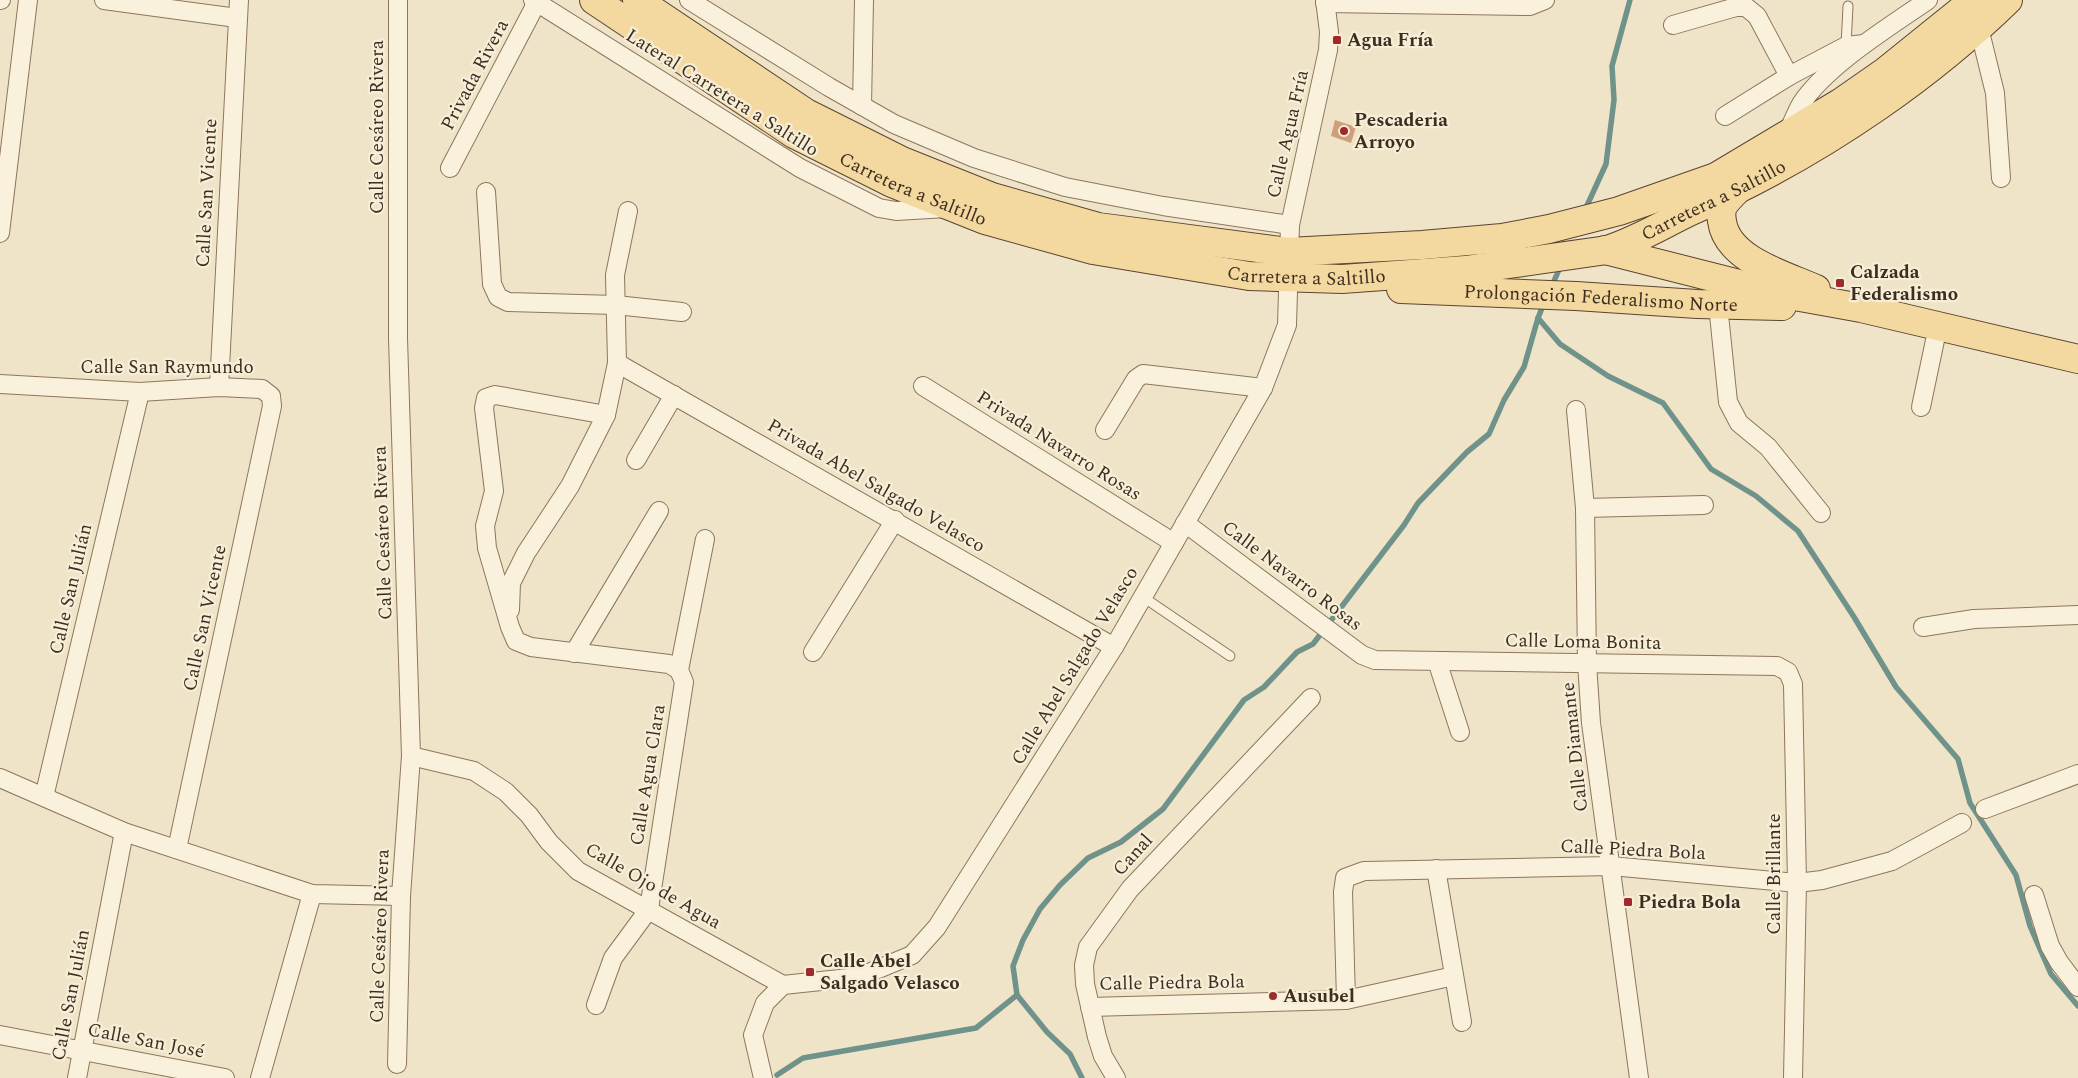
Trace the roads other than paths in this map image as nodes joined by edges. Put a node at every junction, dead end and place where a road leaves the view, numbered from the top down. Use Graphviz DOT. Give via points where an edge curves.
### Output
graph roads {
  1 [pos="28,0"];
  2 [pos="104,0"];
  3 [pos="239,0"];
  4 [pos="398,0"];
  5 [pos="594,0"];
  6 [pos="637,0"];
  7 [pos="690,0"];
  8 [pos="864,0"];
  9 [pos="1545,0"];
  10 [pos="1928,0"];
  11 [pos="1974,0"];
  12 [pos="2008,0"];
  13 [pos="535,1"];
  14 [pos="1325,2"];
  15 [pos="1848,6"];
  16 [pos="237,18"];
  17 [pos="1673,25"];
  18 [pos="1979,28"];
  19 [pos="1867,44"];
  20 [pos="1846,46"];
  21 [pos="1789,76"];
  22 [pos="862,106"];
  23 [pos="1725,116"];
  24 [pos="1788,132"];
  25 [pos="450,168"];
  26 [pos="2000,178"];
  27 [pos="1736,191"];
  28 [pos="486,192"];
  29 [pos="953,208"];
  30 [pos="628,211"];
  31 [pos="1290,225"];
  32 [pos="1549,229"];
  33 [pos="0,233"];
  34 [pos="1593,241"];
  35 [pos="1288,265"];
  36 [pos="1468,280"];
  37 [pos="1718,304"];
  38 [pos="616,305"];
  39 [pos="1861,308"];
  40 [pos="682,312"];
  41 [pos="1938,326"];
  42 [pos="2078,359"];
  43 [pos="617,362"];
  44 [pos="0,384"];
  45 [pos="923,386"];
  46 [pos="219,387"];
  47 [pos="1263,388"];
  48 [pos="140,392"];
  49 [pos="674,395"];
  50 [pos="271,396"];
  51 [pos="1921,407"];
  52 [pos="1576,410"];
  53 [pos="606,415"];
  54 [pos="1105,430"];
  55 [pos="636,460"];
  56 [pos="1704,505"];
  57 [pos="1585,508"];
  58 [pos="659,510"];
  59 [pos="1821,513"];
  60 [pos="894,520"];
  61 [pos="1185,523"];
  62 [pos="705,539"];
  63 [pos="1174,542"];
  64 [pos="1143,597"];
  65 [pos="2078,615"];
  66 [pos="510,627"];
  67 [pos="1923,627"];
  68 [pos="1114,647"];
  69 [pos="814,652"];
  70 [pos="574,653"];
  71 [pos="1230,656"];
  72 [pos="1376,660"];
  73 [pos="1437,661"];
  74 [pos="1587,663"];
  75 [pos="679,670"];
  76 [pos="1788,672"];
  77 [pos="1311,698"];
  78 [pos="1460,732"];
  79 [pos="411,756"];
  80 [pos="2078,774"];
  81 [pos="0,778"];
  82 [pos="44,797"];
  83 [pos="1985,809"];
  84 [pos="1962,822"];
  85 [pos="124,832"];
  86 [pos="177,849"];
  87 [pos="1611,866"];
  88 [pos="1436,869"];
  89 [pos="1797,883"];
  90 [pos="312,894"];
  91 [pos="2034,895"];
  92 [pos="401,896"];
  93 [pos="649,910"];
  94 [pos="1454,976"];
  95 [pos="783,985"];
  96 [pos="2078,987"];
  97 [pos="1346,1000"];
  98 [pos="596,1005"];
  99 [pos="1090,1006"];
  100 [pos="1462,1022"];
  101 [pos="0,1035"];
  102 [pos="82,1050"];
  103 [pos="397,1064"];
  104 [pos="77,1078"];
  105 [pos="225,1078"];
  106 [pos="260,1078"];
  107 [pos="763,1078"];
  108 [pos="1116,1078"];
  109 [pos="1639,1078"];
  110 [pos="1793,1078"];
  1 -- 33 [label="street"];
  2 -- 16 [label="street"];
  3 -- 16 [label="street, Calle San Vicente"];
  4 -- 79 [label="street, Calle Cesáreo Rivera" via="398,338"];
  5 -- 29 [label="main road, Carretera a Saltillo" via="794,134 892,183"];
  6 -- 35 [label="main road, Carretera a Saltillo" via="806,113 902,161 992,197 1098,226"];
  7 -- 22 [label="street"];
  8 -- 22 [label="street"];
  9 -- 14 [label="street" via="1530,6"];
  10 -- 19 [label="street"];
  11 -- 24 [label="main road, Carretera a Saltillo" via="1886,72"];
  12 -- 18 [label="main road, Carretera a Saltillo"];
  13 -- 25 [label="street, Privada Rivera"];
  13 -- 29 [label="street, Lateral Carretera a Saltillo" via="800,168 879,208 896,211"];
  14 -- 31 [label="street, Calle Agua Fría" via="1330,40"];
  15 -- 20 [label="lane"];
  16 -- 46 [label="street, Calle San Vicente"];
  17 -- 21 [label="street" via="1746,7 1757,16"];
  18 -- 26 [label="street" via="1995,94"];
  18 -- 27 [label="main road, Carretera a Saltillo" via="1853,123"];
  19 -- 20 [label="street"];
  19 -- 24 [label="street" via="1820,81 1801,105"];
  20 -- 21 [label="street"];
  21 -- 23 [label="street"];
  22 -- 31 [label="street" via="894,124 974,158 1065,187"];
  24 -- 34 [label="main road, Carretera a Saltillo" via="1716,177 1620,211"];
  27 -- 34 [label="main road, Carretera a Saltillo" via="1628,243"];
  27 -- 39 [label="main road" via="1723,206 1721,215 1723,229 1733,246 1747,258"];
  28 -- 38 [label="street" via="492,284 498,297 508,302"];
  29 -- 35 [label="main road, Carretera a Saltillo" via="1093,250 1249,276"];
  30 -- 38 [label="street" via="615,275"];
  31 -- 35 [label="street, Calle Agua Fría"];
  32 -- 34 [label="main road, Prolongación Federalismo Norte"];
  32 -- 35 [label="main road, Carretera a Saltillo"];
  34 -- 36 [label="main road, Carretera a Saltillo"];
  34 -- 39 [label="main road, Prolongación Federalismo Norte" via="1767,291"];
  35 -- 36 [label="main road, Carretera a Saltillo" via="1342,280"];
  35 -- 47 [label="street, Calle Abel Salgado Velasco" via="1287,325"];
  36 -- 37 [label="main road, Prolongación Federalismo Norte" via="1576,296"];
  37 -- 39 [label="main road, Prolongación Federalismo Norte"];
  37 -- 59 [label="street" via="1728,402 1739,423 1768,448"];
  38 -- 40 [label="street"];
  38 -- 43 [label="street"];
  39 -- 41 [label="main road, Prolongación Federalismo Norte"];
  41 -- 42 [label="main road, Prolongación Federalismo Norte"];
  41 -- 51 [label="street"];
  43 -- 49 [label="street, Privada Abel Salgado Velasco"];
  43 -- 53 [label="street"];
  44 -- 48 [label="street, Calle San Raymundo"];
  45 -- 63 [label="street, Privada Navarro Rosas"];
  46 -- 48 [label="street, Calle San Raymundo"];
  46 -- 50 [label="street, Calle San Raymundo" via="262,389"];
  47 -- 54 [label="street" via="1143,374 1136,379"];
  47 -- 61 [label="street, Calle Abel Salgado Velasco"];
  48 -- 82 [label="street, Calle San Julián"];
  49 -- 55 [label="street"];
  49 -- 60 [label="street, Privada Abel Salgado Velasco"];
  50 -- 86 [label="street, Calle San Vicente" via="272,406"];
  52 -- 57 [label="street, Calle Diamante"];
  53 -- 66 [label="street" via="570,486 526,553 511,583"];
  53 -- 66 [label="street" via="496,395 486,398 484,408 494,491 485,526 487,548"];
  56 -- 57 [label="street"];
  57 -- 74 [label="street, Calle Diamante"];
  58 -- 70 [label="street"];
  60 -- 68 [label="street, Privada Abel Salgado Velasco"];
  60 -- 69 [label="street"];
  61 -- 63 [label="street, Calle Abel Salgado Velasco"];
  61 -- 72 [label="street, Calle Navarro Rosas" via="1353,649"];
  62 -- 75 [label="street, Calle Agua Clara"];
  63 -- 64 [label="street, Calle Abel Salgado Velasco"];
  64 -- 68 [label="street, Calle Abel Salgado Velasco"];
  64 -- 71 [label="lane"];
  65 -- 67 [label="street" via="1974,619"];
  66 -- 70 [label="street" via="516,641 531,647"];
  68 -- 95 [label="street, Calle Abel Salgado Velasco" via="937,927 912,955 859,977"];
  70 -- 75 [label="street" via="669,664"];
  72 -- 73 [label="street, Calle Loma Bonita"];
  73 -- 74 [label="street, Calle Loma Bonita"];
  73 -- 78 [label="street"];
  74 -- 76 [label="street, Calle Loma Bonita" via="1777,666"];
  74 -- 87 [label="street, Calle Diamante" via="1591,723"];
  75 -- 93 [label="street, Calle Agua Clara" via="684,682"];
  76 -- 89 [label="street, Calle Brillante" via="1793,684"];
  77 -- 99 [label="street, Canal" via="1130,889 1088,947 1084,965"];
  79 -- 92 [label="street, Calle Cesáreo Rivera"];
  79 -- 93 [label="street, Calle Ojo de Agua" via="474,771 506,792 578,871"];
  80 -- 83 [label="street"];
  81 -- 82 [label="street"];
  82 -- 85 [label="street"];
  84 -- 89 [label="street, Calle Piedra Bola" via="1892,861 1822,880"];
  85 -- 86 [label="street"];
  85 -- 102 [label="street, Calle San Julián"];
  86 -- 90 [label="street"];
  87 -- 88 [label="street, Calle Piedra Bola"];
  87 -- 89 [label="street, Calle Piedra Bola"];
  87 -- 109 [label="street, Calle Diamante"];
  88 -- 94 [label="street"];
  88 -- 97 [label="street, Calle Piedra Bola" via="1364,871 1346,878 1343,892"];
  89 -- 110 [label="street, Calle Brillante"];
  90 -- 92 [label="street"];
  90 -- 106 [label="street"];
  91 -- 96 [label="street" via="2050,946"];
  92 -- 103 [label="street, Calle Cesáreo Rivera"];
  93 -- 95 [label="street, Calle Ojo de Agua"];
  93 -- 98 [label="street, Calle Agua Clara" via="613,958"];
  94 -- 97 [label="street, Calle Piedra Bola"];
  94 -- 100 [label="street"];
  95 -- 107 [label="street" via="765,1003 753,1035"];
  97 -- 99 [label="street, Calle Piedra Bola"];
  99 -- 108 [label="street, Canal" via="1103,1056"];
  101 -- 102 [label="street, Calle San José"];
  102 -- 104 [label="street, Calle San Julián"];
  102 -- 105 [label="street, Calle San José"];
}
